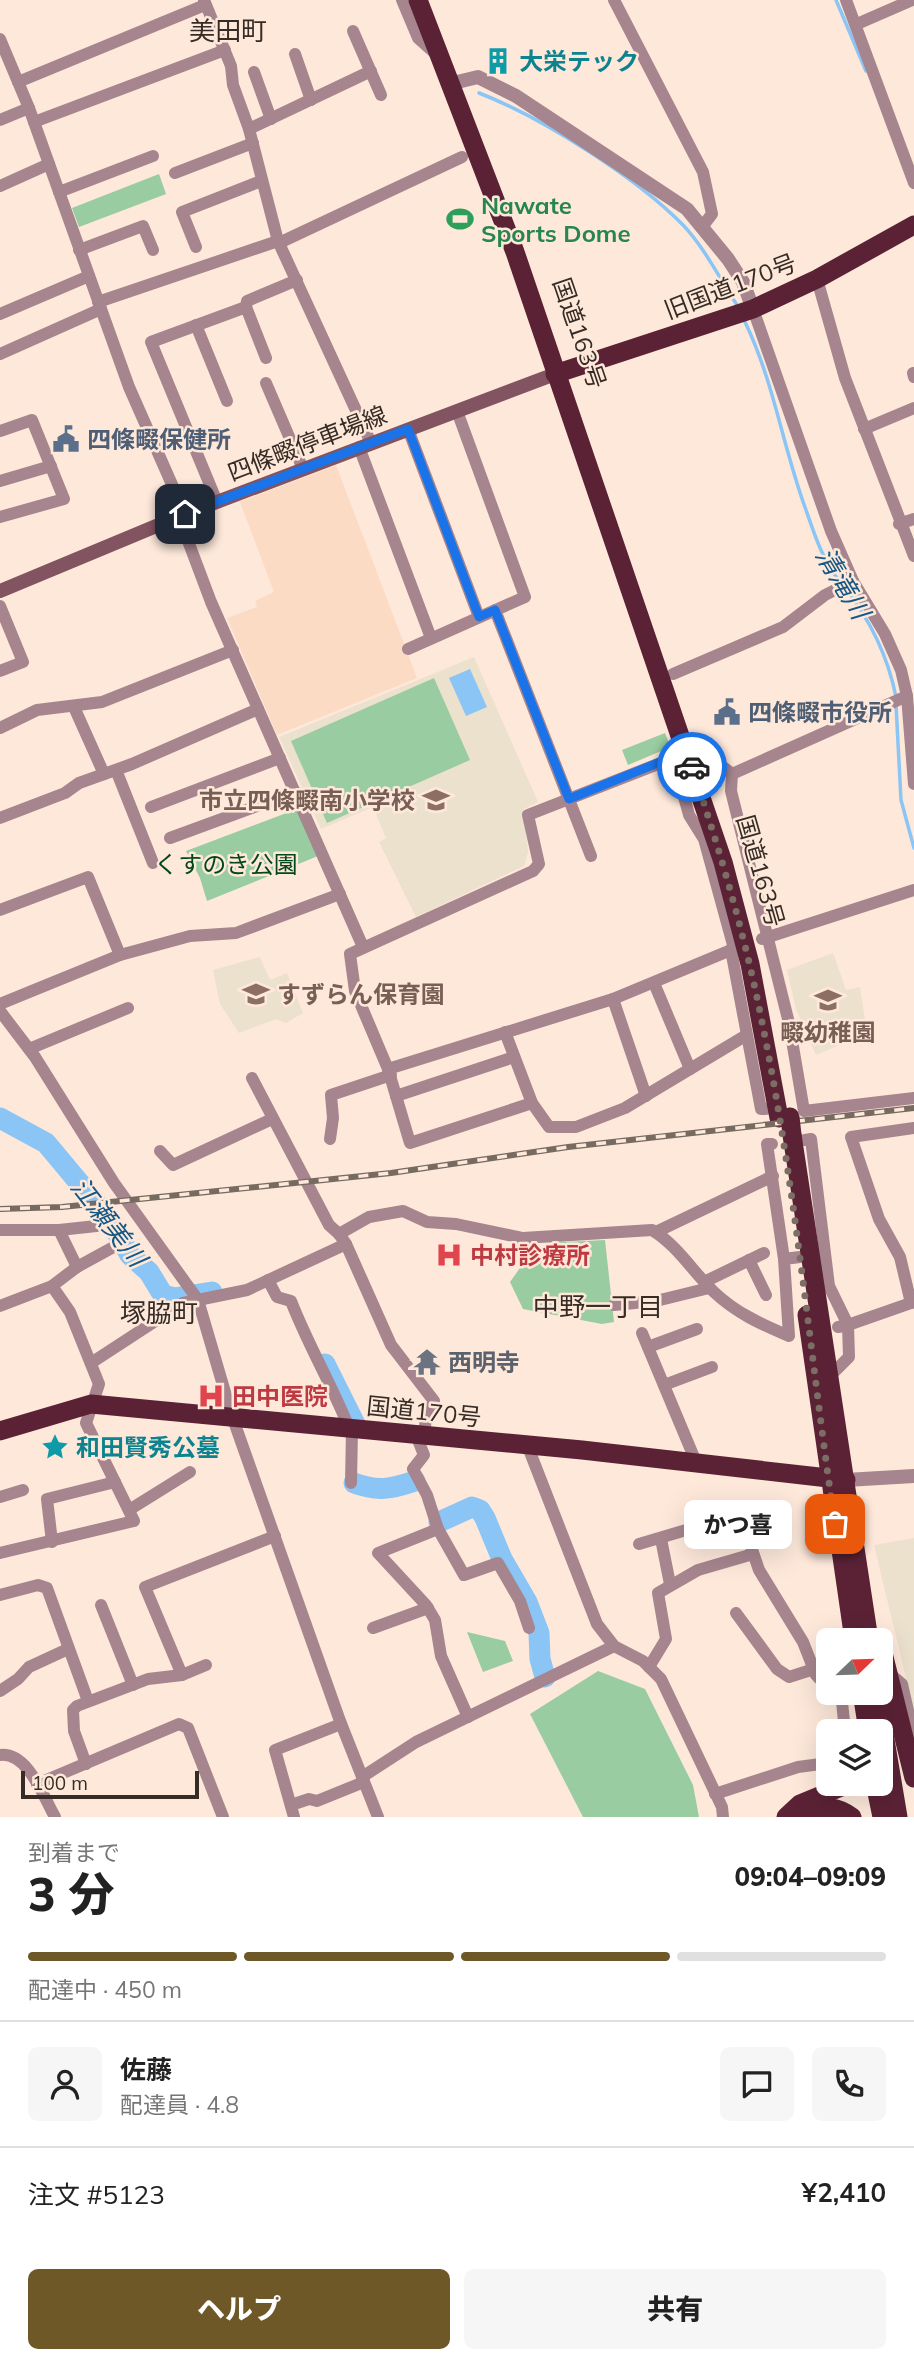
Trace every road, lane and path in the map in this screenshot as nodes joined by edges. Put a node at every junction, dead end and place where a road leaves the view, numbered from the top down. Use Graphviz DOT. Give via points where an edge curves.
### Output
graph roads {
  1 [pos="402,0"];
  2 [pos="418,0"];
  3 [pos="430,0"];
  4 [pos="614,0"];
  5 [pos="846,0"];
  6 [pos="912,0"];
  7 [pos="204,2"];
  8 [pos="857,24"];
  9 [pos="353,31"];
  10 [pos="0,39"];
  11 [pos="225,50"];
  12 [pos="295,54"];
  13 [pos="443,61"];
  14 [pos="370,71"];
  15 [pos="254,72"];
  16 [pos="458,81"];
  17 [pos="18,82"];
  18 [pos="381,95"];
  19 [pos="311,100"];
  20 [pos="29,108"];
  21 [pos="271,119"];
  22 [pos="0,120"];
  23 [pos="34,122"];
  24 [pos="249,129"];
  25 [pos="253,143"];
  26 [pos="153,156"];
  27 [pos="462,157"];
  28 [pos="49,164"];
  29 [pos="175,173"];
  30 [pos="261,181"];
  31 [pos="914,183"];
  32 [pos="0,186"];
  33 [pos="59,192"];
  34 [pos="914,225"];
  35 [pos="702,227"];
  36 [pos="279,242"];
  37 [pos="196,247"];
  38 [pos="79,250"];
  39 [pos="153,250"];
  40 [pos="89,276"];
  41 [pos="817,279"];
  42 [pos="296,280"];
  43 [pos="99,305"];
  44 [pos="246,307"];
  45 [pos="753,309"];
  46 [pos="0,314"];
  47 [pos="195,326"];
  48 [pos="0,354"];
  49 [pos="266,358"];
  50 [pos="561,372"];
  51 [pos="266,383"];
  52 [pos="227,401"];
  53 [pos="914,408"];
  54 [pos="457,411"];
  55 [pos="408,429"];
  56 [pos="864,429"];
  57 [pos="0,430"];
  58 [pos="365,445"];
  59 [pos="51,466"];
  60 [pos="303,469"];
  61 [pos="0,481"];
  62 [pos="217,502"];
  63 [pos="182,516"];
  64 [pos="0,517"];
  65 [pos="914,519"];
  66 [pos="899,524"];
  67 [pos="914,556"];
  68 [pos="851,582"];
  69 [pos="0,591"];
  70 [pos="0,606"];
  71 [pos="495,610"];
  72 [pos="479,617"];
  73 [pos="431,638"];
  74 [pos="408,649"];
  75 [pos="233,650"];
  76 [pos="0,671"];
  77 [pos="673,674"];
  78 [pos="900,699"];
  79 [pos="74,707"];
  80 [pos="258,709"];
  81 [pos="0,728"];
  82 [pos="686,752"];
  83 [pos="280,758"];
  84 [pos="110,772"];
  85 [pos="732,774"];
  86 [pos="914,784"];
  87 [pos="295,792"];
  88 [pos="569,799"];
  89 [pos="151,807"];
  90 [pos="0,818"];
  91 [pos="170,838"];
  92 [pos="591,856"];
  93 [pos="153,863"];
  94 [pos="914,890"];
  95 [pos="340,894"];
  96 [pos="0,910"];
  97 [pos="764,939"];
  98 [pos="363,947"];
  99 [pos="734,947"];
  100 [pos="120,955"];
  101 [pos="654,983"];
  102 [pos="613,999"];
  103 [pos="0,1004"];
  104 [pos="128,1008"];
  105 [pos="0,1011"];
  106 [pos="505,1032"];
  107 [pos="745,1036"];
  108 [pos="29,1049"];
  109 [pos="514,1057"];
  110 [pos="690,1069"];
  111 [pos="389,1072"];
  112 [pos="252,1078"];
  113 [pos="396,1096"];
  114 [pos="646,1096"];
  115 [pos="914,1098"];
  116 [pos="532,1103"];
  117 [pos="272,1119"];
  118 [pos="788,1125"];
  119 [pos="914,1128"];
  120 [pos="330,1139"];
  121 [pos="160,1151"];
  122 [pos="773,1176"];
  123 [pos="106,1225"];
  124 [pos="0,1230"];
  125 [pos="59,1230"];
  126 [pos="656,1232"];
  127 [pos="342,1239"];
  128 [pos="119,1244"];
  129 [pos="764,1253"];
  130 [pos="792,1258"];
  131 [pos="749,1260"];
  132 [pos="77,1267"];
  133 [pos="268,1280"];
  134 [pos="706,1285"];
  135 [pos="52,1286"];
  136 [pos="766,1295"];
  137 [pos="198,1300"];
  138 [pos="912,1303"];
  139 [pos="614,1305"];
  140 [pos="0,1306"];
  141 [pos="843,1326"];
  142 [pos="697,1329"];
  143 [pos="642,1333"];
  144 [pos="648,1347"];
  145 [pos="90,1363"];
  146 [pos="712,1367"];
  147 [pos="830,1377"];
  148 [pos="664,1385"];
  149 [pos="91,1404"];
  150 [pos="232,1416"];
  151 [pos="350,1429"];
  152 [pos="0,1431"];
  153 [pos="420,1436"];
  154 [pos="528,1447"];
  155 [pos="696,1462"];
  156 [pos="190,1472"];
  157 [pos="914,1476"];
  158 [pos="837,1479"];
  159 [pos="115,1482"];
  160 [pos="351,1483"];
  161 [pos="23,1490"];
  162 [pos="0,1497"];
  163 [pos="129,1510"];
  164 [pos="438,1529"];
  165 [pos="275,1536"];
  166 [pos="661,1539"];
  167 [pos="52,1542"];
  168 [pos="639,1544"];
  169 [pos="0,1553"];
  170 [pos="753,1554"];
  171 [pos="670,1584"];
  172 [pos="862,1587"];
  173 [pos="0,1595"];
  174 [pos="102,1605"];
  175 [pos="428,1608"];
  176 [pos="736,1613"];
  177 [pos="373,1628"];
  178 [pos="529,1628"];
  179 [pos="852,1628"];
  180 [pos="867,1628"];
  181 [pos="876,1628"];
  182 [pos="614,1646"];
  183 [pos="68,1649"];
  184 [pos="206,1665"];
  185 [pos="649,1667"];
  186 [pos="814,1669"];
  187 [pos="816,1672"];
  188 [pos="182,1675"];
  189 [pos="893,1677"];
  190 [pos="134,1685"];
  191 [pos="0,1691"];
  192 [pos="893,1693"];
  193 [pos="88,1701"];
  194 [pos="879,1705"];
  195 [pos="468,1717"];
  196 [pos="341,1724"];
  197 [pos="914,1737"];
  198 [pos="0,1755"];
  199 [pos="86,1764"];
  200 [pos="816,1765"];
  201 [pos="914,1778"];
  202 [pos="363,1779"];
  203 [pos="37,1784"];
  204 [pos="715,1794"];
  205 [pos="819,1796"];
  206 [pos="878,1796"];
  207 [pos="292,1811"];
  208 [pos="55,1817"];
  209 [pos="223,1817"];
  210 [pos="379,1817"];
  211 [pos="723,1817"];
  212 [pos="786,1817"];
  213 [pos="803,1817"];
  214 [pos="852,1817"];
  215 [pos="882,1817"];
  216 [pos="898,1817"];
  1 -- 13 [label="street" via="418,37"];
  2 -- 13 [label="highway, 国道163号"];
  3 -- 16 [label="highway, 国道163号"];
  4 -- 35 [label="street" via="703,172 712,214"];
  5 -- 8 [label="street"];
  6 -- 8 [label="street"];
  7 -- 11 [label="street"];
  7 -- 17 [label="street"];
  8 -- 31 [label="street"];
  9 -- 14 [label="street"];
  10 -- 17 [label="street"];
  11 -- 23 [label="street"];
  11 -- 24 [label="street"];
  12 -- 19 [label="street"];
  13 -- 16 [label="highway, 国道163号"];
  14 -- 18 [label="street"];
  14 -- 19 [label="street"];
  15 -- 21 [label="street"];
  16 -- 35 [label="street" via="478,77 516,96 687,209"];
  16 -- 50 [label="highway, 国道163号"];
  17 -- 20 [label="street"];
  19 -- 21 [label="street"];
  20 -- 22 [label="street"];
  20 -- 23 [label="street"];
  21 -- 24 [label="street"];
  23 -- 28 [label="street"];
  24 -- 25 [label="street"];
  25 -- 29 [label="street"];
  25 -- 30 [label="street"];
  26 -- 33 [label="street"];
  27 -- 36 [label="street"];
  28 -- 32 [label="street"];
  28 -- 33 [label="street"];
  30 -- 36 [label="street"];
  30 -- 37 [label="street" via="182,212"];
  33 -- 38 [label="street"];
  34 -- 41 [label="highway, 旧国道170号"];
  35 -- 45 [label="street" via="743,282"];
  36 -- 42 [label="street"];
  36 -- 43 [label="street"];
  38 -- 39 [label="street" via="144,226"];
  38 -- 40 [label="street"];
  40 -- 43 [label="street"];
  40 -- 46 [label="street"];
  41 -- 45 [label="highway, 旧国道170号"];
  41 -- 56 [label="street"];
  42 -- 44 [label="street" via="247,301"];
  42 -- 58 [label="street"];
  43 -- 48 [label="street"];
  43 -- 63 [label="street"];
  44 -- 47 [label="street"];
  44 -- 49 [label="street"];
  45 -- 50 [label="highway, 旧国道170号"];
  45 -- 68 [label="street"];
  47 -- 52 [label="street"];
  47 -- 62 [label="street" via="151,342"];
  50 -- 54 [label="main road, 四條畷停車場線"];
  50 -- 77 [label="highway, 国道163号"];
  50 -- 82 [label="highway, 国道163号"];
  51 -- 60 [label="street"];
  53 -- 56 [label="street"];
  54 -- 55 [label="main road, 四條畷停車場線"];
  54 -- 71 [label="street" via="525,597"];
  55 -- 58 [label="main road, 四條畷停車場線"];
  55 -- 72 [label="street"];
  56 -- 66 [label="street"];
  57 -- 59 [label="street" via="32,420"];
  58 -- 60 [label="main road, 四條畷停車場線"];
  58 -- 73 [label="street"];
  59 -- 61 [label="street"];
  59 -- 64 [label="street" via="64,499"];
  60 -- 62 [label="main road, 四條畷停車場線"];
  62 -- 63 [label="main road, 四條畷停車場線"];
  63 -- 69 [label="main road, 四條畷停車場線"];
  63 -- 75 [label="street"];
  65 -- 66 [label="street"];
  66 -- 67 [label="street"];
  68 -- 77 [label="street" via="783,627"];
  68 -- 78 [label="street" via="886,634 901,670"];
  70 -- 76 [label="street" via="23,662"];
  71 -- 72 [label="street"];
  71 -- 88 [label="street"];
  72 -- 73 [label="street"];
  73 -- 74 [label="street"];
  75 -- 79 [label="street" via="102,702"];
  75 -- 80 [label="street"];
  77 -- 82 [label="highway, 国道163号"];
  78 -- 85 [label="street"];
  78 -- 86 [label="street"];
  79 -- 81 [label="street" via="37,710"];
  79 -- 84 [label="street"];
  80 -- 83 [label="street"];
  80 -- 84 [label="street"];
  82 -- 85 [label="street"];
  82 -- 88 [label="street"];
  82 -- 99 [label="street" via="690,815 704,839"];
  82 -- 118 [label="highway, 国道163号" via="738,914"];
  83 -- 87 [label="street"];
  83 -- 89 [label="street"];
  84 -- 90 [label="street"];
  84 -- 93 [label="street"];
  85 -- 97 [label="street" via="731,791"];
  87 -- 91 [label="street"];
  87 -- 95 [label="street"];
  88 -- 92 [label="street"];
  88 -- 98 [label="street" via="528,815 539,864 533,871"];
  94 -- 97 [label="street"];
  95 -- 98 [label="street"];
  95 -- 100 [label="street" via="236,933 190,936"];
  96 -- 100 [label="street" via="88,877"];
  97 -- 118 [label="street" via="789,1023"];
  98 -- 111 [label="street" via="349,954 355,991"];
  99 -- 101 [label="street"];
  99 -- 107 [label="street"];
  100 -- 103 [label="street"];
  101 -- 102 [label="street"];
  101 -- 110 [label="street"];
  102 -- 106 [label="street"];
  102 -- 114 [label="street"];
  104 -- 108 [label="street"];
  105 -- 108 [label="street"];
  106 -- 109 [label="street"];
  106 -- 111 [label="street"];
  107 -- 110 [label="street"];
  107 -- 118 [label="street" via="761,1110"];
  108 -- 137 [label="street" via="114,1183"];
  109 -- 113 [label="street"];
  109 -- 116 [label="street"];
  110 -- 114 [label="street"];
  111 -- 113 [label="street"];
  111 -- 120 [label="street" via="331,1094"];
  112 -- 117 [label="street"];
  113 -- 116 [label="street" via="410,1143"];
  114 -- 116 [label="street" via="576,1127 549,1127"];
  115 -- 118 [label="street"];
  117 -- 121 [label="street" via="173,1164"];
  117 -- 127 [label="street" via="329,1225"];
  118 -- 122 [label="street" via="767,1144"];
  118 -- 130 [label="highway, 国道163号"];
  118 -- 141 [label="street" via="811,1139 829,1286"];
  118 -- 147 [label="highway, 国道163号"];
  119 -- 138 [label="street" via="851,1137 879,1219 900,1257"];
  122 -- 126 [label="street"];
  122 -- 130 [label="street"];
  123 -- 125 [label="street"];
  124 -- 125 [label="street"];
  125 -- 132 [label="street"];
  126 -- 127 [label="street" via="523,1238 456,1223 427,1222 403,1211 369,1217"];
  126 -- 134 [label="street"];
  127 -- 133 [label="street"];
  127 -- 153 [label="street" via="391,1345 434,1401"];
  128 -- 132 [label="street"];
  129 -- 131 [label="street"];
  130 -- 134 [label="street" via="794,1335 743,1316"];
  130 -- 158 [label="highway, 国道163号"];
  131 -- 134 [label="street"];
  131 -- 136 [label="street"];
  132 -- 135 [label="street"];
  133 -- 137 [label="street" via="247,1290"];
  133 -- 151 [label="street" via="277,1297 291,1301 306,1342"];
  134 -- 139 [label="street" via="656,1301"];
  135 -- 140 [label="street"];
  135 -- 145 [label="street" via="70,1311"];
  137 -- 145 [label="street" via="183,1303"];
  137 -- 150 [label="street"];
  138 -- 141 [label="street"];
  141 -- 147 [label="street" via="849,1357"];
  142 -- 144 [label="street"];
  143 -- 144 [label="street"];
  144 -- 148 [label="street"];
  145 -- 149 [label="street" via="99,1384"];
  146 -- 148 [label="street"];
  147 -- 158 [label="highway, 国道163号"];
  148 -- 155 [label="street"];
  149 -- 150 [label="highway, 国道170号"];
  149 -- 152 [label="highway, 国道170号"];
  149 -- 159 [label="street" via="86,1423"];
  150 -- 151 [label="highway, 国道170号"];
  150 -- 165 [label="street"];
  151 -- 153 [label="highway, 国道170号"];
  151 -- 160 [label="street"];
  153 -- 154 [label="highway, 国道170号"];
  153 -- 164 [label="street" via="424,1455 413,1469"];
  154 -- 155 [label="highway, 国道170号"];
  154 -- 182 [label="street" via="597,1624"];
  155 -- 158 [label="highway, 国道170号"];
  156 -- 163 [label="street"];
  157 -- 158 [label="street"];
  158 -- 172 [label="highway, 国道163号"];
  158 -- 179 [label="highway"];
  159 -- 163 [label="street"];
  159 -- 167 [label="street" via="47,1499"];
  161 -- 162 [label="street"];
  163 -- 167 [label="street" via="134,1521 128,1524"];
  164 -- 175 [label="street" via="378,1553"];
  164 -- 178 [label="street" via="464,1575 498,1563"];
  165 -- 188 [label="street" via="145,1587"];
  165 -- 196 [label="street"];
  166 -- 168 [label="street"];
  166 -- 170 [label="street" via="740,1514"];
  166 -- 171 [label="street"];
  167 -- 169 [label="street"];
  170 -- 171 [label="street" via="698,1570"];
  170 -- 186 [label="street"];
  171 -- 185 [label="street" via="658,1593 666,1639"];
  172 -- 180 [label="highway"];
  172 -- 181 [label="highway"];
  173 -- 183 [label="street" via="38,1585 47,1588"];
  174 -- 190 [label="street"];
  175 -- 177 [label="street"];
  175 -- 195 [label="street" via="435,1620 441,1656"];
  176 -- 186 [label="street" via="783,1673 789,1677"];
  182 -- 185 [label="street"];
  182 -- 195 [label="street"];
  183 -- 191 [label="street" via="29,1667"];
  183 -- 193 [label="street"];
  184 -- 188 [label="street"];
  185 -- 204 [label="street" via="667,1691"];
  186 -- 187 [label="street"];
  188 -- 190 [label="street"];
  189 -- 197 [label="street" via="902,1684"];
  190 -- 193 [label="street"];
  192 -- 201 [label="highway"];
  193 -- 199 [label="street" via="73,1710 74,1731"];
  194 -- 216 [label="highway"];
  195 -- 202 [label="street" via="416,1742"];
  196 -- 202 [label="street"];
  196 -- 207 [label="street" via="275,1751"];
  198 -- 203 [label="street" via="16,1757"];
  199 -- 203 [label="street"];
  199 -- 209 [label="street" via="179,1724 188,1728"];
  200 -- 204 [label="street"];
  202 -- 207 [label="street" via="317,1801 309,1799"];
  202 -- 210 [label="street"];
  203 -- 208 [label="street"];
  204 -- 211 [label="street"];
  205 -- 212 [label="highway" via="800,1804"];
  206 -- 215 [label="highway"];
  213 -- 214 [label="highway" via="828,1807"];
}
